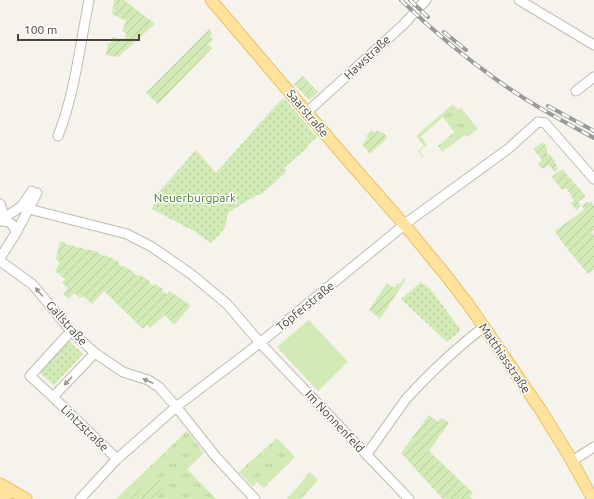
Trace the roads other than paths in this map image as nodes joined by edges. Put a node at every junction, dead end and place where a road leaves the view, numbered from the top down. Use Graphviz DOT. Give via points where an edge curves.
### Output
graph roads {
  1 [pos="88,0"];
  2 [pos="211,0"];
  3 [pos="426,0"];
  4 [pos="519,0"];
  5 [pos="594,45"];
  6 [pos="594,77"];
  7 [pos="576,91"];
  8 [pos="307,112"];
  9 [pos="58,136"];
  10 [pos="594,178"];
  11 [pos="0,204"];
  12 [pos="25,208"];
  13 [pos="49,214"];
  14 [pos="0,216"];
  15 [pos="0,220"];
  16 [pos="404,225"];
  17 [pos="16,233"];
  18 [pos="0,259"];
  19 [pos="484,326"];
  20 [pos="71,331"];
  21 [pos="261,342"];
  22 [pos="95,353"];
  23 [pos="53,397"];
  24 [pos="176,407"];
  25 [pos="594,447"];
  26 [pos="366,454"];
  27 [pos="117,459"];
  28 [pos="572,461"];
  29 [pos="0,484"];
  30 [pos="0,496"];
  31 [pos="6,499"];
  32 [pos="26,499"];
  33 [pos="80,499"];
  34 [pos="255,499"];
  35 [pos="409,499"];
  36 [pos="593,499"];
  1 -- 9 [label="street" via="71,92"];
  2 -- 8 [label="main road, Saarstraße"];
  3 -- 8 [label="street, Hawstraße" via="403,25"];
  4 -- 5 [label="street"];
  6 -- 7 [label="street"];
  8 -- 16 [label="main road, Saarstraße"];
  10 -- 16 [label="street, Töpferstraße" via="545,123 538,122 508,149"];
  11 -- 14 [label="street"];
  12 -- 13 [label="street, Im Nonnenfeld"];
  12 -- 13 [label="street" via="34,192"];
  12 -- 15 [label="street"];
  12 -- 17 [label="street"];
  13 -- 21 [label="street, Im Nonnenfeld" via="127,234 152,247 191,274 227,304"];
  15 -- 17 [label="street" via="10,222"];
  16 -- 19 [label="main road, Matthiasstraße"];
  16 -- 21 [label="street, Töpferstraße"];
  17 -- 18 [label="street"];
  20 -- 18 [label="street, Gallstraße, one-way" via="32,284"];
  19 -- 26 [label="street" via="412,392"];
  19 -- 28 [label="main road, Matthiasstraße"];
  20 -- 22 [label="street, Gallstraße"];
  20 -- 23 [label="street, Lintzstraße" via="30,376"];
  21 -- 24 [label="street, Töpferstraße"];
  21 -- 26 [label="street, Im Nonnenfeld"];
  22 -- 23 [label="street, Lintzstraße, one-way"];
  24 -- 22 [label="street, Gallstraße, one-way" via="160,387 123,372"];
  23 -- 27 [label="street, Lintzstraße"];
  24 -- 27 [label="street, Töpferstraße"];
  24 -- 34 [label="street, Gallstraße" via="216,457"];
  25 -- 28 [label="street"];
  26 -- 35 [label="street, Im Nonnenfeld"];
  27 -- 33 [label="street, Töpferstraße"];
  28 -- 36 [label="main road, Matthiasstraße"];
  29 -- 32 [label="main road"];
  30 -- 31 [label="main road"];
}
